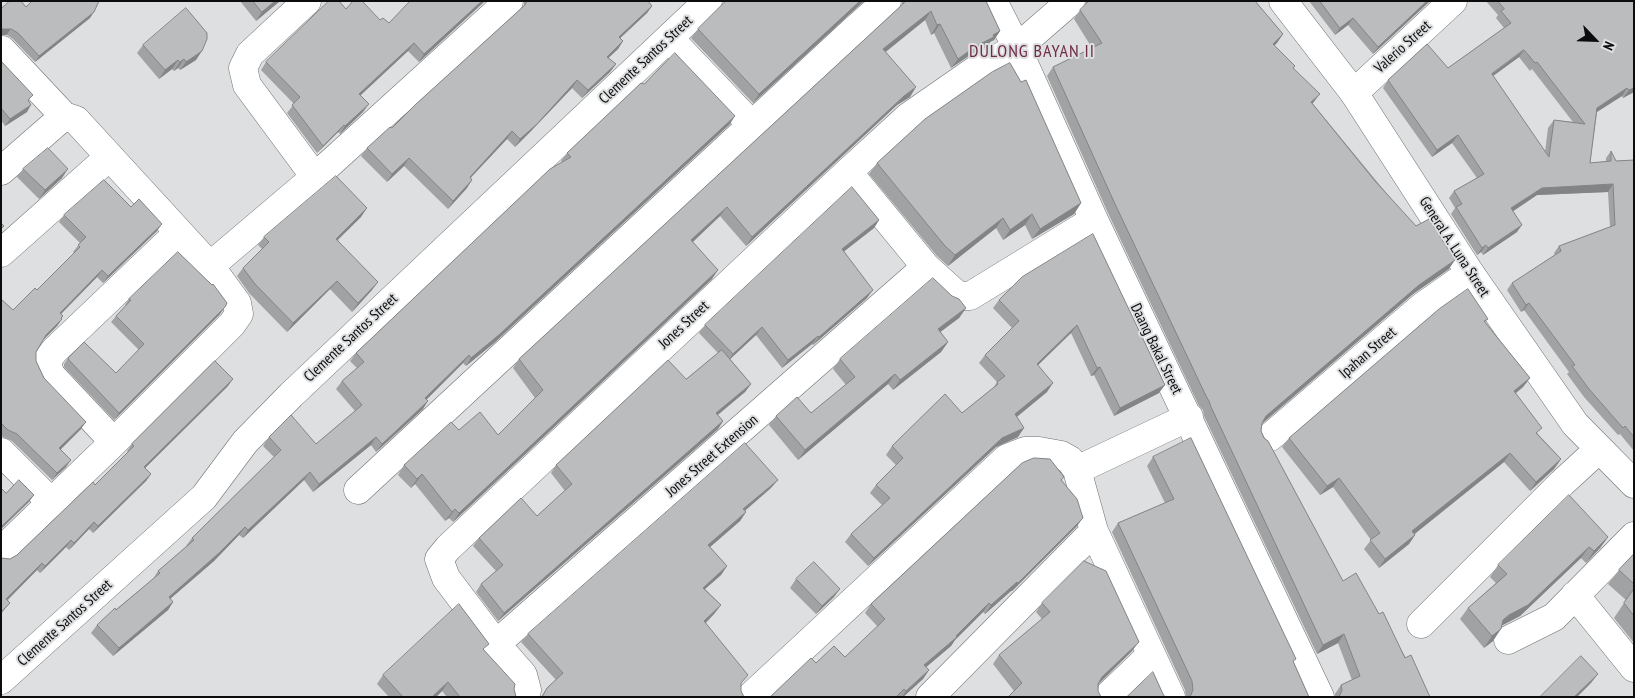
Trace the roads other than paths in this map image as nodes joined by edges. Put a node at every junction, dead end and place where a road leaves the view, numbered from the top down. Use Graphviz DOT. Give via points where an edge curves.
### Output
graph roads {
  1 [pos="308,1"];
  2 [pos="509,1"];
  3 [pos="708,1"];
  4 [pos="887,1"];
  5 [pos="993,1"];
  6 [pos="1071,1"];
  7 [pos="1282,1"];
  8 [pos="1453,1"];
  9 [pos="670,38"];
  10 [pos="1017,48"];
  11 [pos="2,50"];
  12 [pos="1354,93"];
  13 [pos="64,116"];
  14 [pos="752,125"];
  15 [pos="109,157"];
  16 [pos="1,171"];
  17 [pos="848,172"];
  18 [pos="315,177"];
  19 [pos="1094,220"];
  20 [pos="178,233"];
  21 [pos="1,253"];
  22 [pos="210,266"];
  23 [pos="926,268"];
  24 [pos="1470,273"];
  25 [pos="1189,417"];
  26 [pos="1270,437"];
  27 [pos="114,442"];
  28 [pos="1599,449"];
  29 [pos="1,452"];
  30 [pos="1077,470"];
  31 [pos="1634,484"];
  32 [pos="358,490"];
  33 [pos="52,503"];
  34 [pos="1094,531"];
  35 [pos="1634,536"];
  36 [pos="1,551"];
  37 [pos="1575,595"];
  38 [pos="1421,624"];
  39 [pos="1508,640"];
  40 [pos="496,644"];
  41 [pos="1151,655"];
  42 [pos="1634,668"];
  43 [pos="1,680"];
  44 [pos="523,697"];
  45 [pos="750,697"];
  46 [pos="930,697"];
  47 [pos="1107,697"];
  48 [pos="1171,697"];
  49 [pos="1320,697"];
  1 -- 18 [label="street" via="250,54 243,68 248,85"];
  2 -- 18 [label="street"];
  3 -- 9 [label="street, Clemente Santos Street"];
  4 -- 14 [label="street"];
  5 -- 10 [label="street, Daang Bakal Street"];
  6 -- 10 [label="street, Jones Street"];
  7 -- 12 [label="street, General A. Luna Street"];
  8 -- 12 [label="street, Valerio Street"];
  9 -- 14 [label="street"];
  9 -- 43 [label="street, Clemente Santos Street" via="291,395 245,442 204,497"];
  10 -- 17 [label="street, Jones Street" via="977,69 908,118"];
  10 -- 19 [label="street, Daang Bakal Street"];
  11 -- 13 [label="street"];
  12 -- 24 [label="street, General A. Luna Street"];
  13 -- 15 [label="street" via="76,120"];
  13 -- 16 [label="street"];
  14 -- 32 [label="street"];
  15 -- 20 [label="street"];
  15 -- 21 [label="street"];
  17 -- 23 [label="street"];
  17 -- 40 [label="street, Jones Street" via="439,559 446,578"];
  18 -- 22 [label="street"];
  19 -- 23 [label="street" via="970,296 956,294"];
  19 -- 25 [label="street, Daang Bakal Street"];
  20 -- 22 [label="street"];
  20 -- 27 [label="street" via="46,362 51,375"];
  22 -- 27 [label="street" via="237,303 239,314"];
  23 -- 40 [label="street, Jones Street Extension"];
  24 -- 26 [label="street, Ipahan Street" via="1423,306"];
  24 -- 28 [label="street, General A. Luna Street" via="1575,424"];
  25 -- 30 [label="street"];
  25 -- 49 [label="street, Daang Bakal Street"];
  27 -- 33 [label="street"];
  28 -- 31 [label="street, General A. Luna Street"];
  28 -- 38 [label="street"];
  29 -- 33 [label="street"];
  30 -- 34 [label="street"];
  30 -- 45 [label="street" via="1070,460 1061,455 1039,450 1007,458"];
  33 -- 36 [label="street"];
  34 -- 41 [label="street"];
  34 -- 46 [label="street"];
  35 -- 37 [label="street"];
  37 -- 39 [label="street" via="1554,617"];
  37 -- 42 [label="street"];
  40 -- 44 [label="street, Jones Street" via="523,675 527,690"];
  41 -- 47 [label="street"];
  41 -- 48 [label="street"];
}
